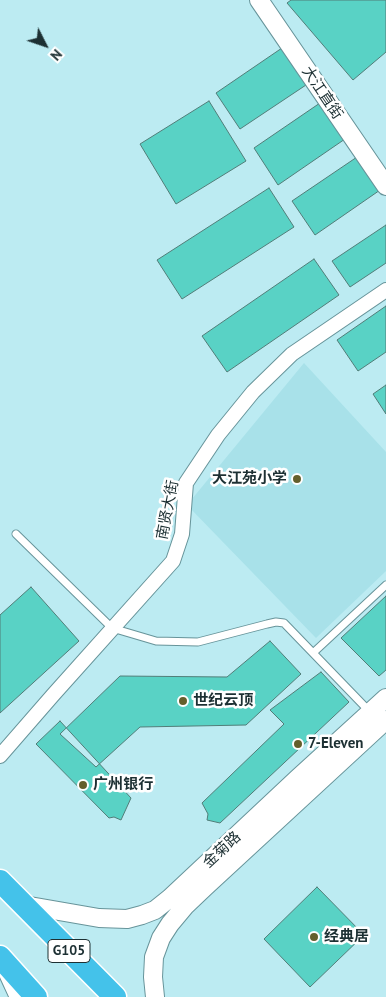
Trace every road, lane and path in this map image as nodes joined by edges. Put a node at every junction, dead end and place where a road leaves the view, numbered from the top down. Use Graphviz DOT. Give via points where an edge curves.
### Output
graph roads {
  1 [pos="263,1"];
  2 [pos="386,186"];
  3 [pos="386,290"];
  4 [pos="16,534"];
  5 [pos="386,585"];
  6 [pos="112,628"];
  7 [pos="312,652"];
  8 [pos="386,698"];
  9 [pos="378,716"];
  10 [pos="0,756"];
  11 [pos="0,881"];
  12 [pos="24,905"];
  13 [pos="1,958"];
  14 [pos="19,997"];
  15 [pos="36,997"];
  16 [pos="115,997"];
  17 [pos="155,997"];
  1 -- 2 [label="street, 大江直街"];
  3 -- 6 [label="street, 南贤大街" via="292,354 253,392 218,435 186,483 182,534 173,561"];
  4 -- 6 [label="lane"];
  5 -- 7 [label="lane"];
  6 -- 7 [label="lane" via="156,641 198,642 276,622 284,623"];
  6 -- 10 [label="street, 南贤大街"];
  7 -- 9 [label="lane"];
  8 -- 9 [label="street, 金菊路"];
  9 -- 12 [label="street, 金菊路" via="298,778 155,910 127,919 99,918"];
  9 -- 17 [label="street, 金菊路" via="170,924 154,958"];
  11 -- 12 [label="highway, G105"];
  12 -- 16 [label="highway, G105"];
  13 -- 14 [label="street"];
  13 -- 15 [label="highway"];
}
